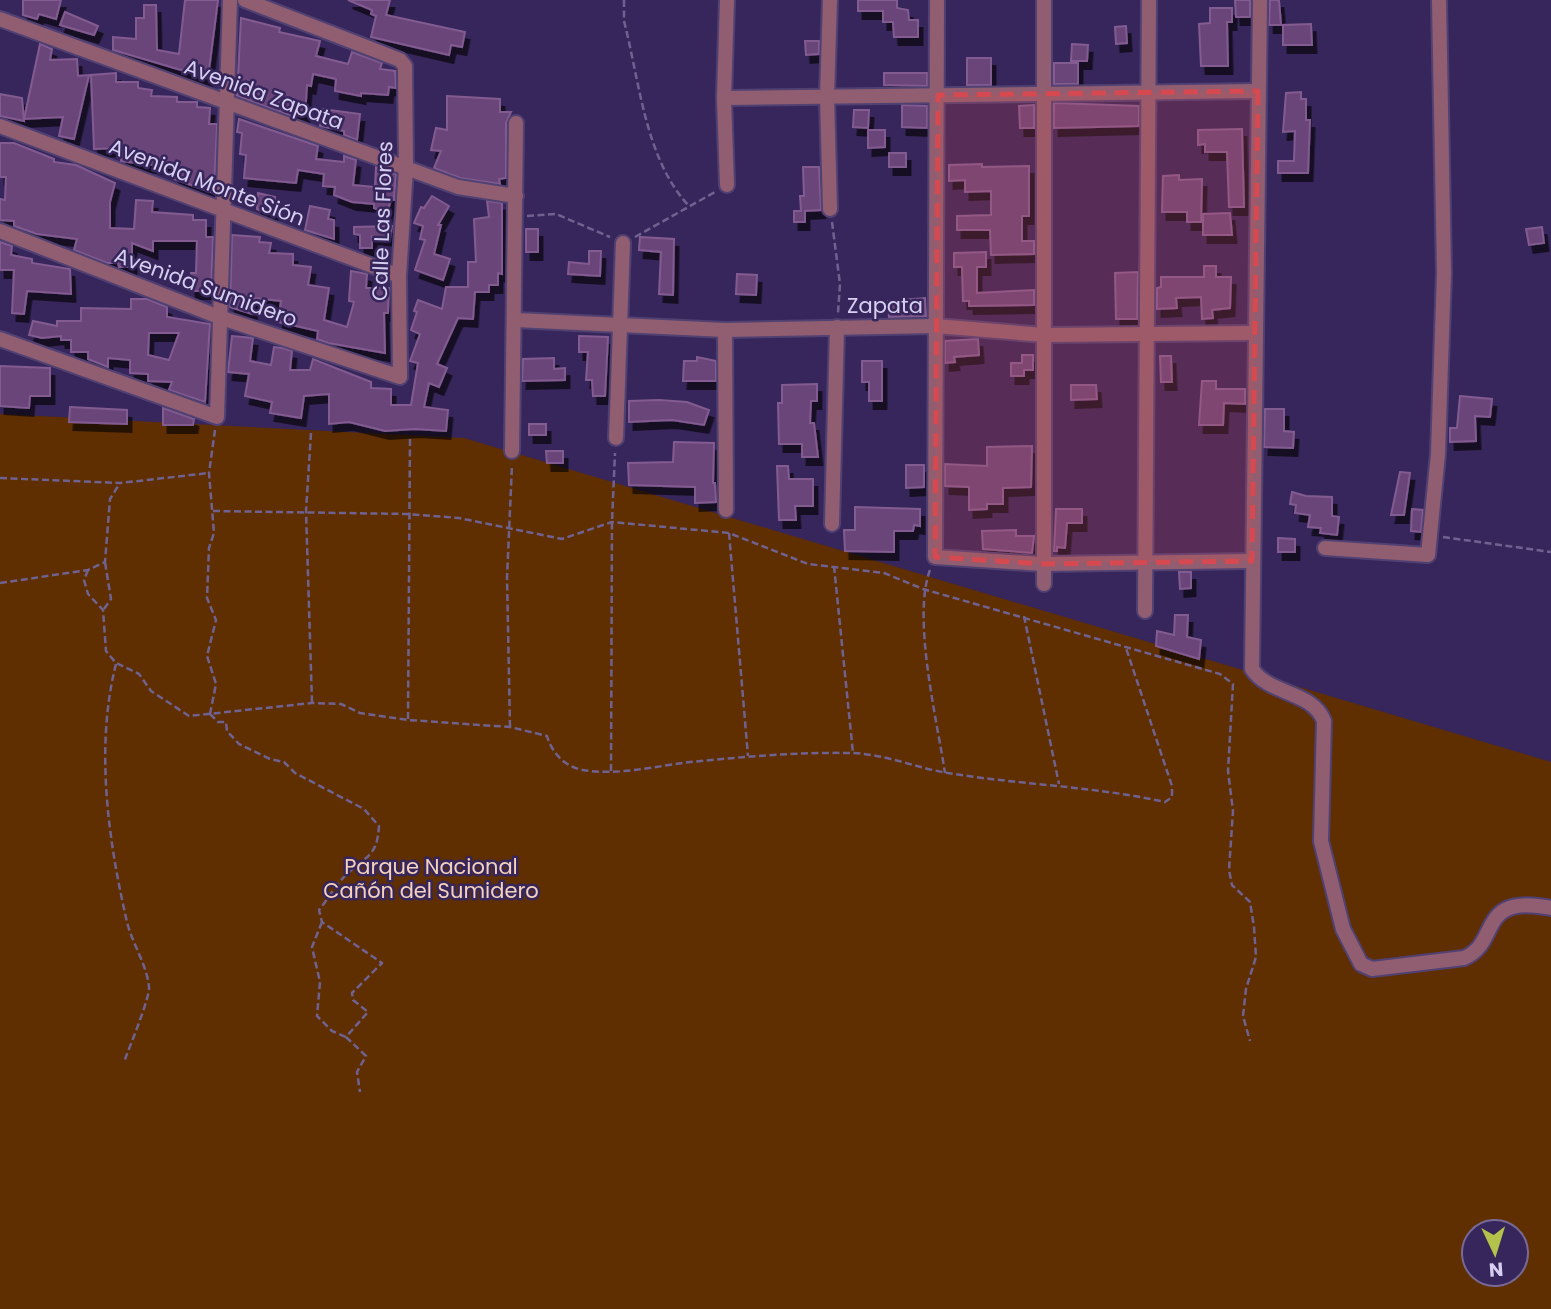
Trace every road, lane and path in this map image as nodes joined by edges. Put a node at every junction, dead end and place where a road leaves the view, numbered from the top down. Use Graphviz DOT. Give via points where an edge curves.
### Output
graph roads {
  1 [pos="230,0"];
  2 [pos="245,0"];
  3 [pos="624,0"];
  4 [pos="727,0"];
  5 [pos="831,0"];
  6 [pos="937,0"];
  7 [pos="1044,0"];
  8 [pos="1149,0"];
  9 [pos="1260,0"];
  10 [pos="1440,0"];
  11 [pos="0,19"];
  12 [pos="1258,90"];
  13 [pos="1147,92"];
  14 [pos="1042,93"];
  15 [pos="938,95"];
  16 [pos="827,96"];
  17 [pos="724,98"];
  18 [pos="227,103"];
  19 [pos="516,123"];
  20 [pos="0,126"];
  21 [pos="406,169"];
  22 [pos="727,186"];
  23 [pos="516,196"];
  24 [pos="689,206"];
  25 [pos="830,208"];
  26 [pos="222,209"];
  27 [pos="516,217"];
  28 [pos="0,231"];
  29 [pos="623,243"];
  30 [pos="399,276"];
  31 [pos="219,317"];
  32 [pos="516,320"];
  33 [pos="621,326"];
  34 [pos="936,326"];
  35 [pos="837,327"];
  36 [pos="724,330"];
  37 [pos="1254,333"];
  38 [pos="1148,334"];
  39 [pos="1044,335"];
  40 [pos="0,339"];
  41 [pos="400,377"];
  42 [pos="217,417"];
  43 [pos="311,433"];
  44 [pos="616,438"];
  45 [pos="410,439"];
  46 [pos="512,451"];
  47 [pos="209,473"];
  48 [pos="0,478"];
  49 [pos="120,483"];
  50 [pos="726,510"];
  51 [pos="306,511"];
  52 [pos="213,512"];
  53 [pos="407,514"];
  54 [pos="612,522"];
  55 [pos="832,524"];
  56 [pos="511,528"];
  57 [pos="729,533"];
  58 [pos="1430,536"];
  59 [pos="1325,548"];
  60 [pos="1551,552"];
  61 [pos="935,557"];
  62 [pos="1147,560"];
  63 [pos="1252,561"];
  64 [pos="105,562"];
  65 [pos="1042,564"];
  66 [pos="834,566"];
  67 [pos="88,570"];
  68 [pos="0,583"];
  69 [pos="1044,584"];
  70 [pos="923,589"];
  71 [pos="103,610"];
  72 [pos="1145,611"];
  73 [pos="1024,616"];
  74 [pos="1125,646"];
  75 [pos="116,663"];
  76 [pos="312,703"];
  77 [pos="210,714"];
  78 [pos="408,720"];
  79 [pos="510,727"];
  80 [pos="853,753"];
  81 [pos="748,756"];
  82 [pos="611,771"];
  83 [pos="945,773"];
  84 [pos="1060,785"];
  85 [pos="1551,908"];
  86 [pos="322,922"];
  87 [pos="346,1037"];
  88 [pos="1250,1041"];
  89 [pos="124,1062"];
  90 [pos="360,1092"];
  1 -- 18 [label="street"];
  2 -- 21 [label="street, Calle Las Flores" via="400,60 405,66"];
  3 -- 24 [label="path" via="624,21 653,149"];
  4 -- 17 [label="street"];
  5 -- 16 [label="street"];
  6 -- 15 [label="street"];
  7 -- 14 [label="street"];
  8 -- 13 [label="street"];
  9 -- 12 [label="street"];
  10 -- 58 [label="street" via="1444,273 1438,454"];
  11 -- 18 [label="street, Avenida Zapata"];
  12 -- 13 [label="street"];
  12 -- 37 [label="street"];
  13 -- 14 [label="street"];
  13 -- 38 [label="street"];
  14 -- 15 [label="street"];
  14 -- 39 [label="street"];
  15 -- 16 [label="street"];
  15 -- 34 [label="street"];
  16 -- 17 [label="street"];
  16 -- 25 [label="street"];
  17 -- 22 [label="street"];
  18 -- 21 [label="street, Avenida Zapata"];
  18 -- 26 [label="street"];
  19 -- 23 [label="street"];
  20 -- 26 [label="street, Avenida Monte Sión"];
  21 -- 23 [label="street, Avenida Zapata" via="457,187"];
  21 -- 30 [label="street, Calle Las Flores"];
  22 -- 24 [label="path"];
  23 -- 27 [label="street"];
  24 -- 29 [label="path"];
  25 -- 35 [label="path" via="840,284"];
  26 -- 30 [label="street, Avenida Monte Sión"];
  26 -- 31 [label="street"];
  27 -- 29 [label="path" via="556,214"];
  27 -- 32 [label="street"];
  28 -- 31 [label="street, Avenida Sumidero"];
  29 -- 33 [label="street"];
  30 -- 41 [label="street, Calle Las Flores"];
  31 -- 41 [label="street, Avenida Sumidero"];
  31 -- 42 [label="street"];
  32 -- 33 [label="street, Zapata"];
  32 -- 46 [label="street"];
  33 -- 36 [label="street, Zapata"];
  33 -- 44 [label="street"];
  34 -- 35 [label="street, Zapata"];
  34 -- 39 [label="street, Zapata"];
  34 -- 61 [label="street"];
  35 -- 36 [label="street, Zapata"];
  35 -- 55 [label="street"];
  36 -- 50 [label="street"];
  37 -- 38 [label="street, Zapata"];
  37 -- 63 [label="street"];
  38 -- 39 [label="street, Zapata"];
  38 -- 62 [label="street"];
  39 -- 65 [label="street"];
  40 -- 42 [label="street"];
  42 -- 47 [label="path"];
  43 -- 51 [label="path"];
  44 -- 54 [label="path"];
  45 -- 53 [label="path"];
  46 -- 56 [label="path"];
  47 -- 49 [label="path"];
  47 -- 52 [label="path"];
  48 -- 49 [label="path"];
  49 -- 64 [label="path" via="110,499"];
  51 -- 52 [label="path"];
  51 -- 53 [label="path"];
  51 -- 76 [label="path"];
  52 -- 77 [label="path" via="207,598 216,621 207,656 216,684"];
  53 -- 56 [label="path"];
  53 -- 78 [label="path"];
  54 -- 56 [label="path" via="562,539"];
  54 -- 57 [label="path"];
  54 -- 82 [label="path"];
  56 -- 79 [label="path" via="507,578"];
  57 -- 66 [label="path" via="808,564"];
  57 -- 81 [label="path"];
  58 -- 59 [label="street" via="1428,555"];
  58 -- 60 [label="path"];
  61 -- 65 [label="street"];
  61 -- 70 [label="path"];
  62 -- 63 [label="street"];
  62 -- 65 [label="street"];
  62 -- 72 [label="street"];
  63 -- 85 [label="street" via="1252,669 1267,685 1317,708 1324,720 1321,841 1343,929 1357,960 1372,969 1464,958 1475,952 1502,911 1518,905"];
  64 -- 67 [label="path"];
  64 -- 71 [label="path" via="111,599"];
  65 -- 69 [label="street"];
  66 -- 70 [label="path" via="884,573"];
  66 -- 80 [label="path"];
  67 -- 68 [label="path"];
  67 -- 71 [label="path" via="84,580 88,594"];
  70 -- 73 [label="path"];
  70 -- 83 [label="path" via="927,652"];
  71 -- 75 [label="path" via="107,651"];
  73 -- 74 [label="path"];
  73 -- 84 [label="path"];
  74 -- 84 [label="path" via="1172,797 1165,802"];
  74 -- 88 [label="path" via="1220,674 1233,684 1229,870 1232,885 1250,902 1254,927 1256,957 1242,1016"];
  75 -- 77 [label="path" via="139,674 151,691 176,709 189,716"];
  75 -- 89 [label="path" via="107,699 115,872 129,932 150,988"];
  76 -- 77 [label="path"];
  76 -- 78 [label="path" via="341,704 360,713"];
  77 -- 86 [label="path" via="218,722 226,722 239,744 284,762 295,773 374,817 379,826 378,846 347,874 319,910"];
  78 -- 79 [label="path"];
  79 -- 82 [label="path" via="547,736 550,748 569,766"];
  80 -- 81 [label="path"];
  80 -- 83 [label="path"];
  81 -- 82 [label="path"];
  83 -- 84 [label="path"];
  86 -- 87 [label="path" via="312,947 320,982 317,1016"];
  86 -- 87 [label="path" via="382,963 352,993 353,1000 368,1012"];
  87 -- 90 [label="path" via="366,1056 356,1072"];
}
